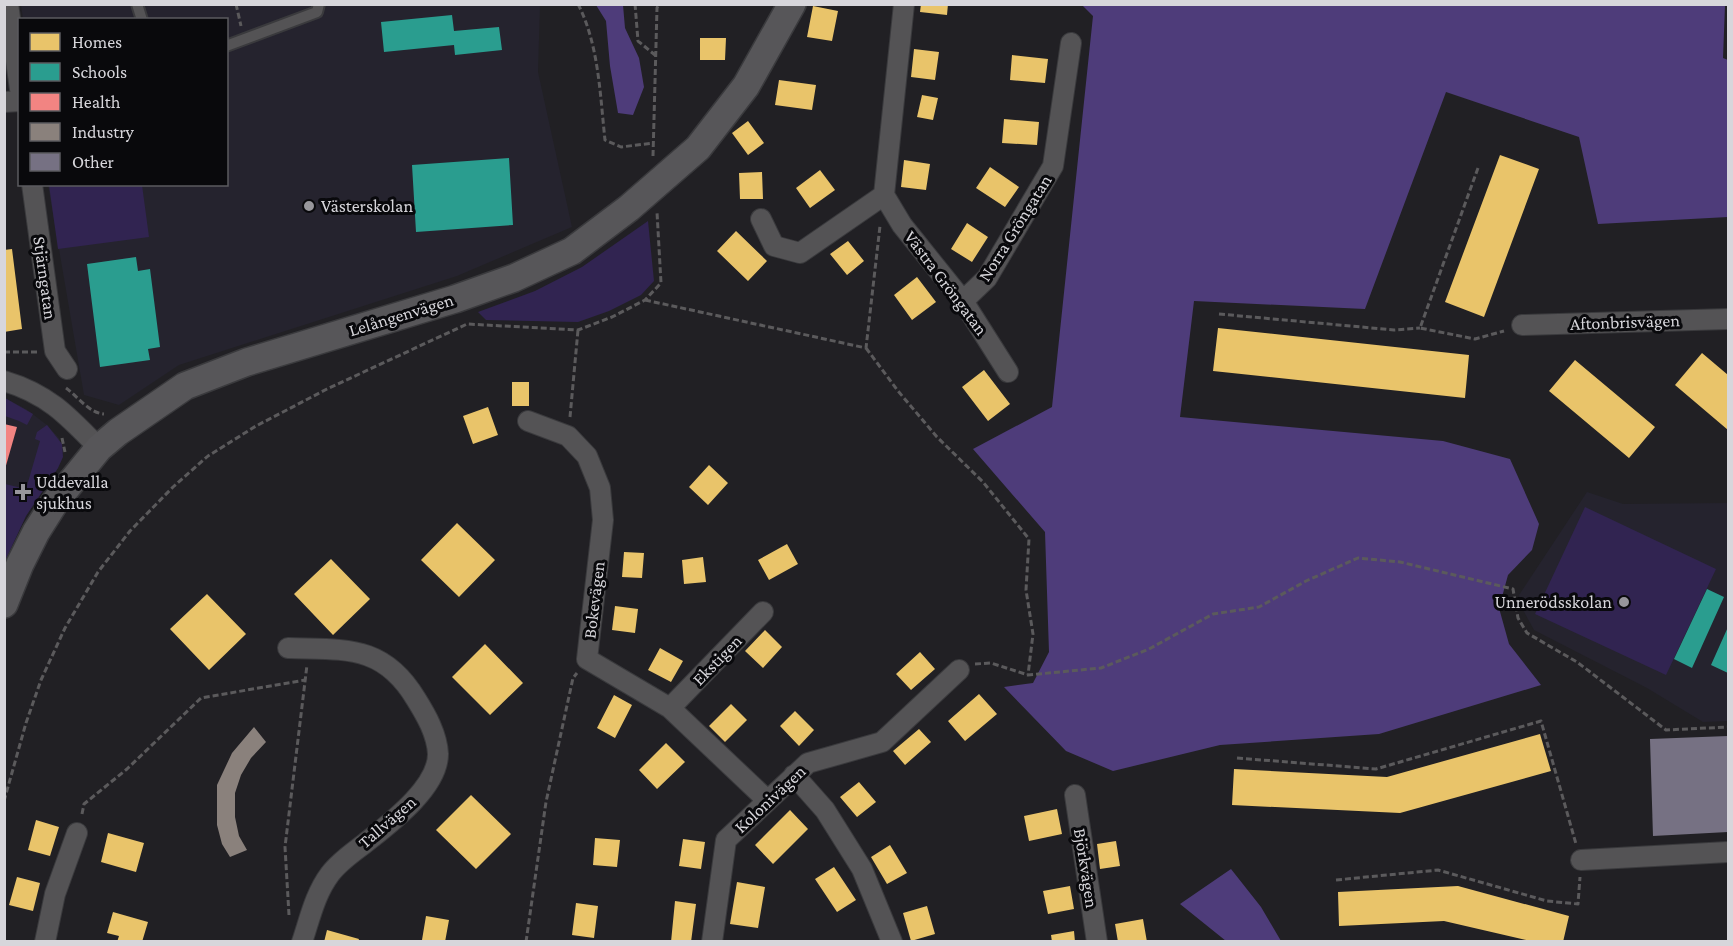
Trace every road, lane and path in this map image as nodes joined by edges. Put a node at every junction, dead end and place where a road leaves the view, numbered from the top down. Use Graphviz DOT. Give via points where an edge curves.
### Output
graph roads {
  1 [pos="8,4"];
  2 [pos="236,4"];
  3 [pos="578,4"];
  4 [pos="635,4"];
  5 [pos="659,4"];
  6 [pos="792,4"];
  7 [pos="904,4"];
  8 [pos="318,8"];
  9 [pos="241,28"];
  10 [pos="1071,43"];
  11 [pos="228,45"];
  12 [pos="655,55"];
  13 [pos="18,75"];
  14 [pos="653,143"];
  15 [pos="653,156"];
  16 [pos="1478,168"];
  17 [pos="32,186"];
  18 [pos="884,195"];
  19 [pos="657,204"];
  20 [pos="761,219"];
  21 [pos="645,300"];
  22 [pos="963,301"];
  23 [pos="1219,314"];
  24 [pos="1728,319"];
  25 [pos="1522,325"];
  26 [pos="1420,328"];
  27 [pos="578,330"];
  28 [pos="866,348"];
  29 [pos="67,369"];
  30 [pos="1008,372"];
  31 [pos="4,381"];
  32 [pos="528,421"];
  33 [pos="568,436"];
  34 [pos="99,448"];
  35 [pos="4,604"];
  36 [pos="763,612"];
  37 [pos="288,648"];
  38 [pos="309,649"];
  39 [pos="587,658"];
  40 [pos="959,670"];
  41 [pos="1028,675"];
  42 [pos="305,680"];
  43 [pos="670,708"];
  44 [pos="1728,727"];
  45 [pos="1237,758"];
  46 [pos="794,775"];
  47 [pos="1075,795"];
  48 [pos="767,800"];
  49 [pos="4,801"];
  50 [pos="77,833"];
  51 [pos="1728,852"];
  52 [pos="1581,860"];
  53 [pos="1336,880"];
  54 [pos="289,918"];
  55 [pos="45,942"];
  56 [pos="302,942"];
  57 [pos="526,942"];
  58 [pos="712,942"];
  59 [pos="892,942"];
  60 [pos="1097,942"];
  1 -- 13 [label="street"];
  2 -- 9 [label="path"];
  3 -- 14 [label="path" via="587,22 597,69 605,140 621,147"];
  4 -- 12 [label="path" via="638,40"];
  5 -- 12 [label="path"];
  6 -- 34 [label="street, Lelångenvägen" via="746,86 698,148 572,251 475,292 247,362 185,386"];
  7 -- 18 [label="street"];
  8 -- 11 [label="lane"];
  10 -- 22 [label="street, Norra Gröngatan" via="1053,166 987,278"];
  12 -- 14 [label="path"];
  14 -- 15 [label="path"];
  16 -- 26 [label="path"];
  17 -- 29 [label="street, Stjärngatan" via="55,351"];
  18 -- 20 [label="street" via="800,253 774,246"];
  18 -- 22 [label="street, Västra Gröngatan"];
  18 -- 28 [label="path"];
  19 -- 21 [label="path" via="661,283"];
  21 -- 27 [label="path"];
  21 -- 28 [label="path"];
  22 -- 30 [label="street, Västra Gröngatan"];
  23 -- 26 [label="path" via="1394,330"];
  24 -- 25 [label="street, Aftonbrisvägen"];
  25 -- 26 [label="path" via="1475,339"];
  27 -- 33 [label="path"];
  27 -- 49 [label="path" via="467,324 327,389 208,456 130,531 98,572 65,628 41,680"];
  28 -- 41 [label="path" via="904,399 983,482 1029,539 1026,590 1033,634"];
  31 -- 34 [label="street" via="47,399"];
  32 -- 33 [label="street, Bokevägen"];
  33 -- 39 [label="street, Bokevägen" via="586,456 600,488 603,520"];
  34 -- 35 [label="street, Lelångenvägen" via="36,532"];
  36 -- 43 [label="street, Ekstigen"];
  37 -- 38 [label="street, Tallvägen"];
  38 -- 42 [label="path"];
  38 -- 56 [label="street, Tallvägen" via="352,650 393,668 425,714 438,755 420,794 331,873 318,893"];
  39 -- 43 [label="street, Bokevägen"];
  39 -- 57 [label="path" via="573,678 548,790"];
  40 -- 41 [label="path" via="972,664 991,663"];
  40 -- 46 [label="street, Kolonivägen" via="882,742 808,763"];
  41 -- 44 [label="path" via="1101,668 1149,649 1213,614 1258,607 1358,558 1400,562 1513,589 1518,618 1527,633 1577,662 1666,730"];
  42 -- 50 [label="path" via="201,698 84,804"];
  42 -- 54 [label="path" via="285,847"];
  43 -- 48 [label="street, Bokevägen"];
  45 -- 52 [label="path" via="1376,769 1541,721"];
  46 -- 48 [label="street, Kolonivägen"];
  46 -- 59 [label="street" via="825,810 862,869"];
  47 -- 60 [label="street, Björkvägen"];
  48 -- 58 [label="street, Kolonivägen" via="726,840"];
  50 -- 55 [label="street" via="55,894"];
  51 -- 52 [label="street"];
  52 -- 53 [label="path" via="1578,904 1547,901 1438,870"];
}
